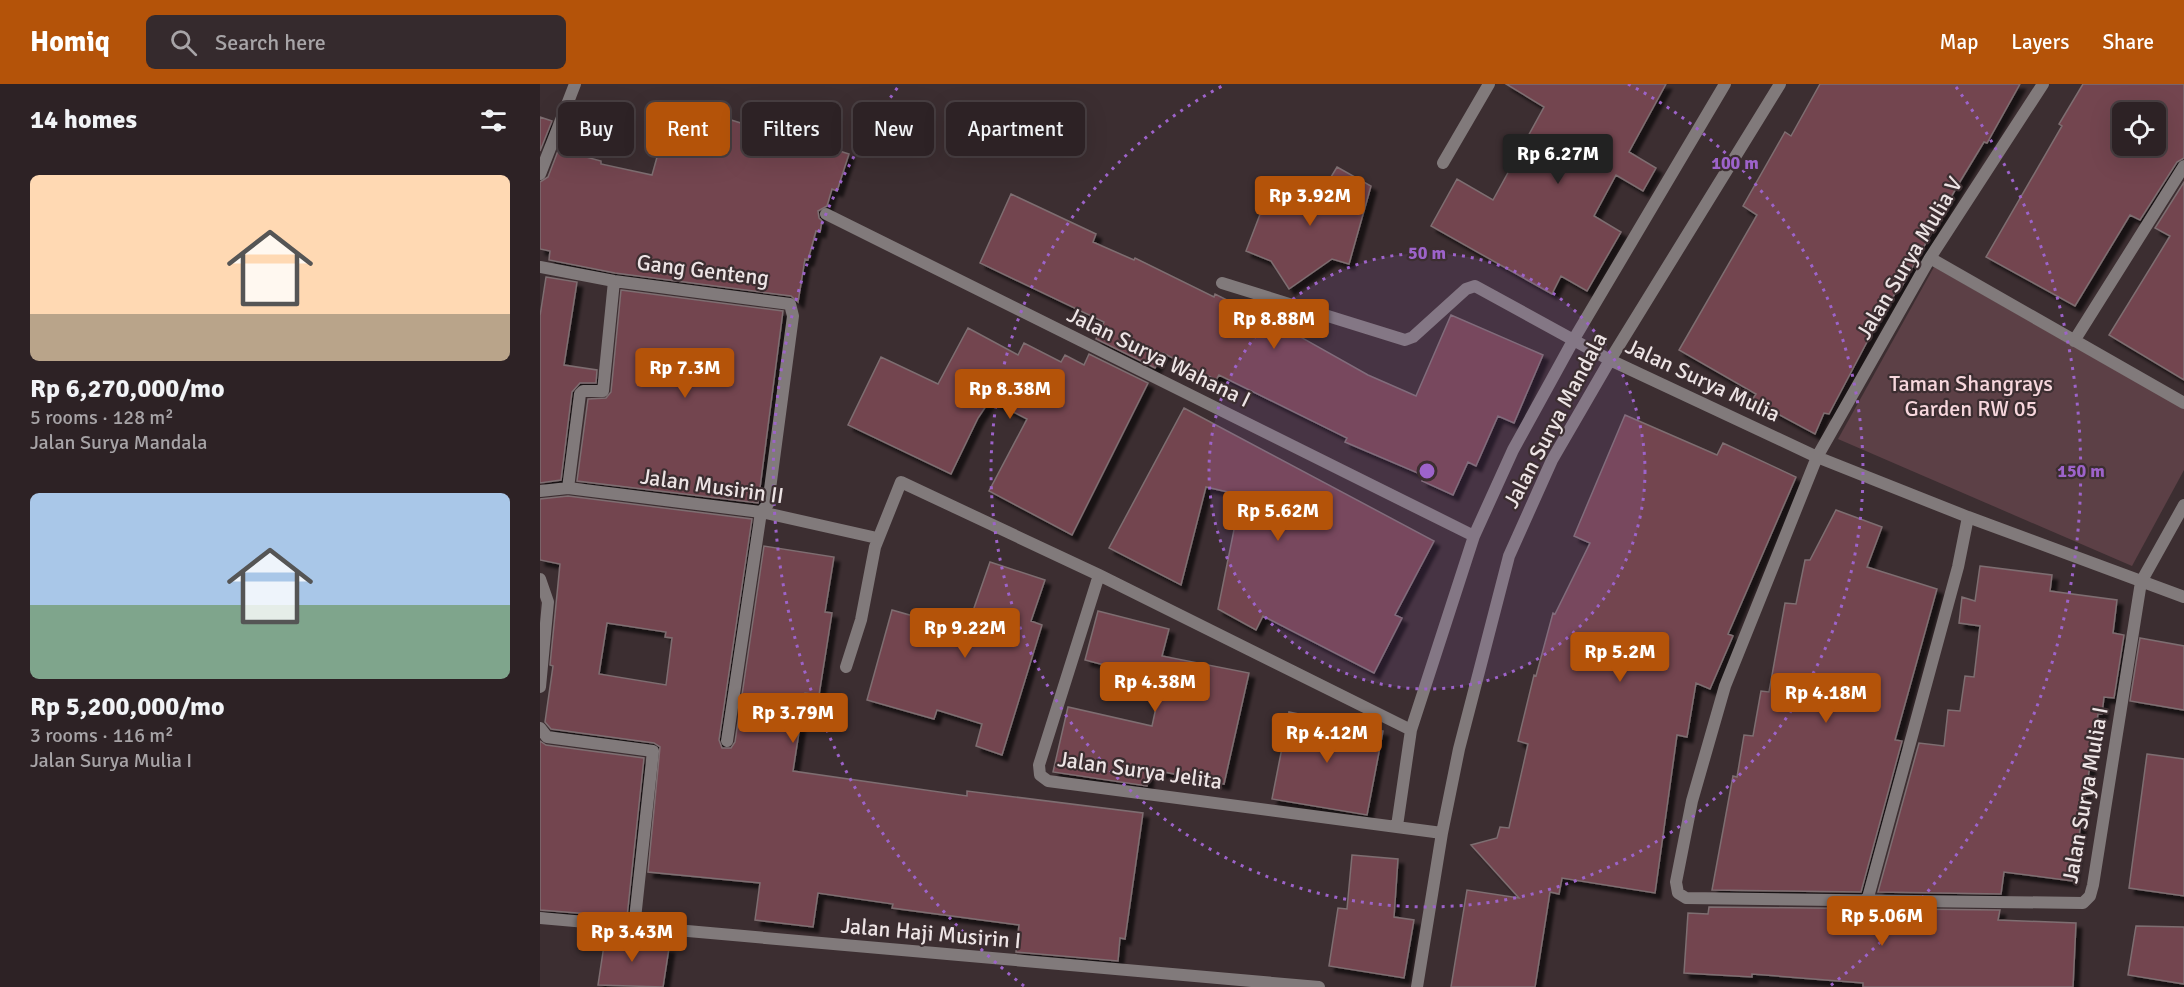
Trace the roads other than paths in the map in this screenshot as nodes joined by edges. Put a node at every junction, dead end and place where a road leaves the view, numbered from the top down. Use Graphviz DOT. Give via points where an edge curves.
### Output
graph roads {
  1 [pos="575,84"];
  2 [pos="1489,84"];
  3 [pos="1725,84"];
  4 [pos="1780,84"];
  5 [pos="2043,84"];
  6 [pos="1443,163"];
  7 [pos="2184,166"];
  8 [pos="540,174"];
  9 [pos="826,214"];
  10 [pos="1929,258"];
  11 [pos="540,267"];
  12 [pos="614,281"];
  13 [pos="1222,283"];
  14 [pos="1574,339"];
  15 [pos="2074,341"];
  16 [pos="1610,360"];
  17 [pos="2184,404"];
  18 [pos="1817,457"];
  19 [pos="568,488"];
  20 [pos="540,491"];
  21 [pos="2184,505"];
  22 [pos="761,512"];
  23 [pos="1968,518"];
  24 [pos="1474,536"];
  25 [pos="877,538"];
  26 [pos="1099,575"];
  27 [pos="540,579"];
  28 [pos="2140,582"];
  29 [pos="2184,597"];
  30 [pos="846,667"];
  31 [pos="540,687"];
  32 [pos="540,728"];
  33 [pos="1411,730"];
  34 [pos="727,741"];
  35 [pos="1397,826"];
  36 [pos="1442,833"];
  37 [pos="1867,901"];
  38 [pos="540,918"];
  39 [pos="634,928"];
  40 [pos="1319,987"];
  41 [pos="1417,987"];
  1 -- 8 [label="street"];
  2 -- 6 [label="street"];
  3 -- 14 [label="street, Jalan Surya Mandala"];
  4 -- 16 [label="street, Jalan Surya Mandala"];
  5 -- 10 [label="street, Jalan Surya Mulia V"];
  7 -- 15 [label="street"];
  9 -- 24 [label="street, Jalan Surya Wahana I"];
  10 -- 15 [label="street"];
  10 -- 18 [label="street, Jalan Surya Mulia V"];
  11 -- 12 [label="street, Gang Genteng"];
  12 -- 19 [label="street, Gang Genteng" via="603,391 581,392"];
  12 -- 22 [label="street, Gang Genteng" via="790,304 793,316 776,454 768,504"];
  13 -- 14 [label="street, Jalan Surya Mulia" via="1405,340 1466,289 1475,286"];
  14 -- 16 [label="street, Jalan Surya Mulia"];
  14 -- 24 [label="street, Jalan Surya Mandala" via="1513,450"];
  15 -- 17 [label="street"];
  16 -- 18 [label="street, Jalan Surya Mulia"];
  16 -- 36 [label="street, Jalan Surya Mandala" via="1552,460 1509,556"];
  18 -- 23 [label="street, Jalan Surya Mulia"];
  18 -- 37 [label="street, Jalan Surya Mulia I" via="1725,686 1692,801 1676,882 1678,893 1686,898"];
  19 -- 20 [label="street, Jalan Musirin II"];
  19 -- 22 [label="street, Jalan Musirin II"];
  21 -- 28 [label="street"];
  22 -- 25 [label="street, Jalan Musirin II"];
  22 -- 34 [label="street"];
  23 -- 28 [label="street, Jalan Surya Mulia"];
  23 -- 37 [label="street"];
  24 -- 33 [label="street, Jalan Surya Mandala"];
  25 -- 26 [label="street" via="901,482"];
  25 -- 30 [label="street" via="861,620"];
  26 -- 33 [label="street"];
  26 -- 35 [label="street, Jalan Surya Jelita" via="1038,765 1040,775 1048,781"];
  27 -- 31 [label="street" via="548,602"];
  28 -- 29 [label="street, Jalan Surya Mulia"];
  28 -- 37 [label="street, Jalan Surya Mulia I" via="2090,896 2083,903"];
  32 -- 39 [label="street" via="547,736 653,751"];
  33 -- 35 [label="street, Jalan Surya Mandala"];
  35 -- 36 [label="street, Jalan Surya Jelita"];
  36 -- 41 [label="street, Jalan Surya Mandala"];
  38 -- 39 [label="street, Jalan Haji Musirin I"];
  39 -- 40 [label="street, Jalan Haji Musirin I"];
}
